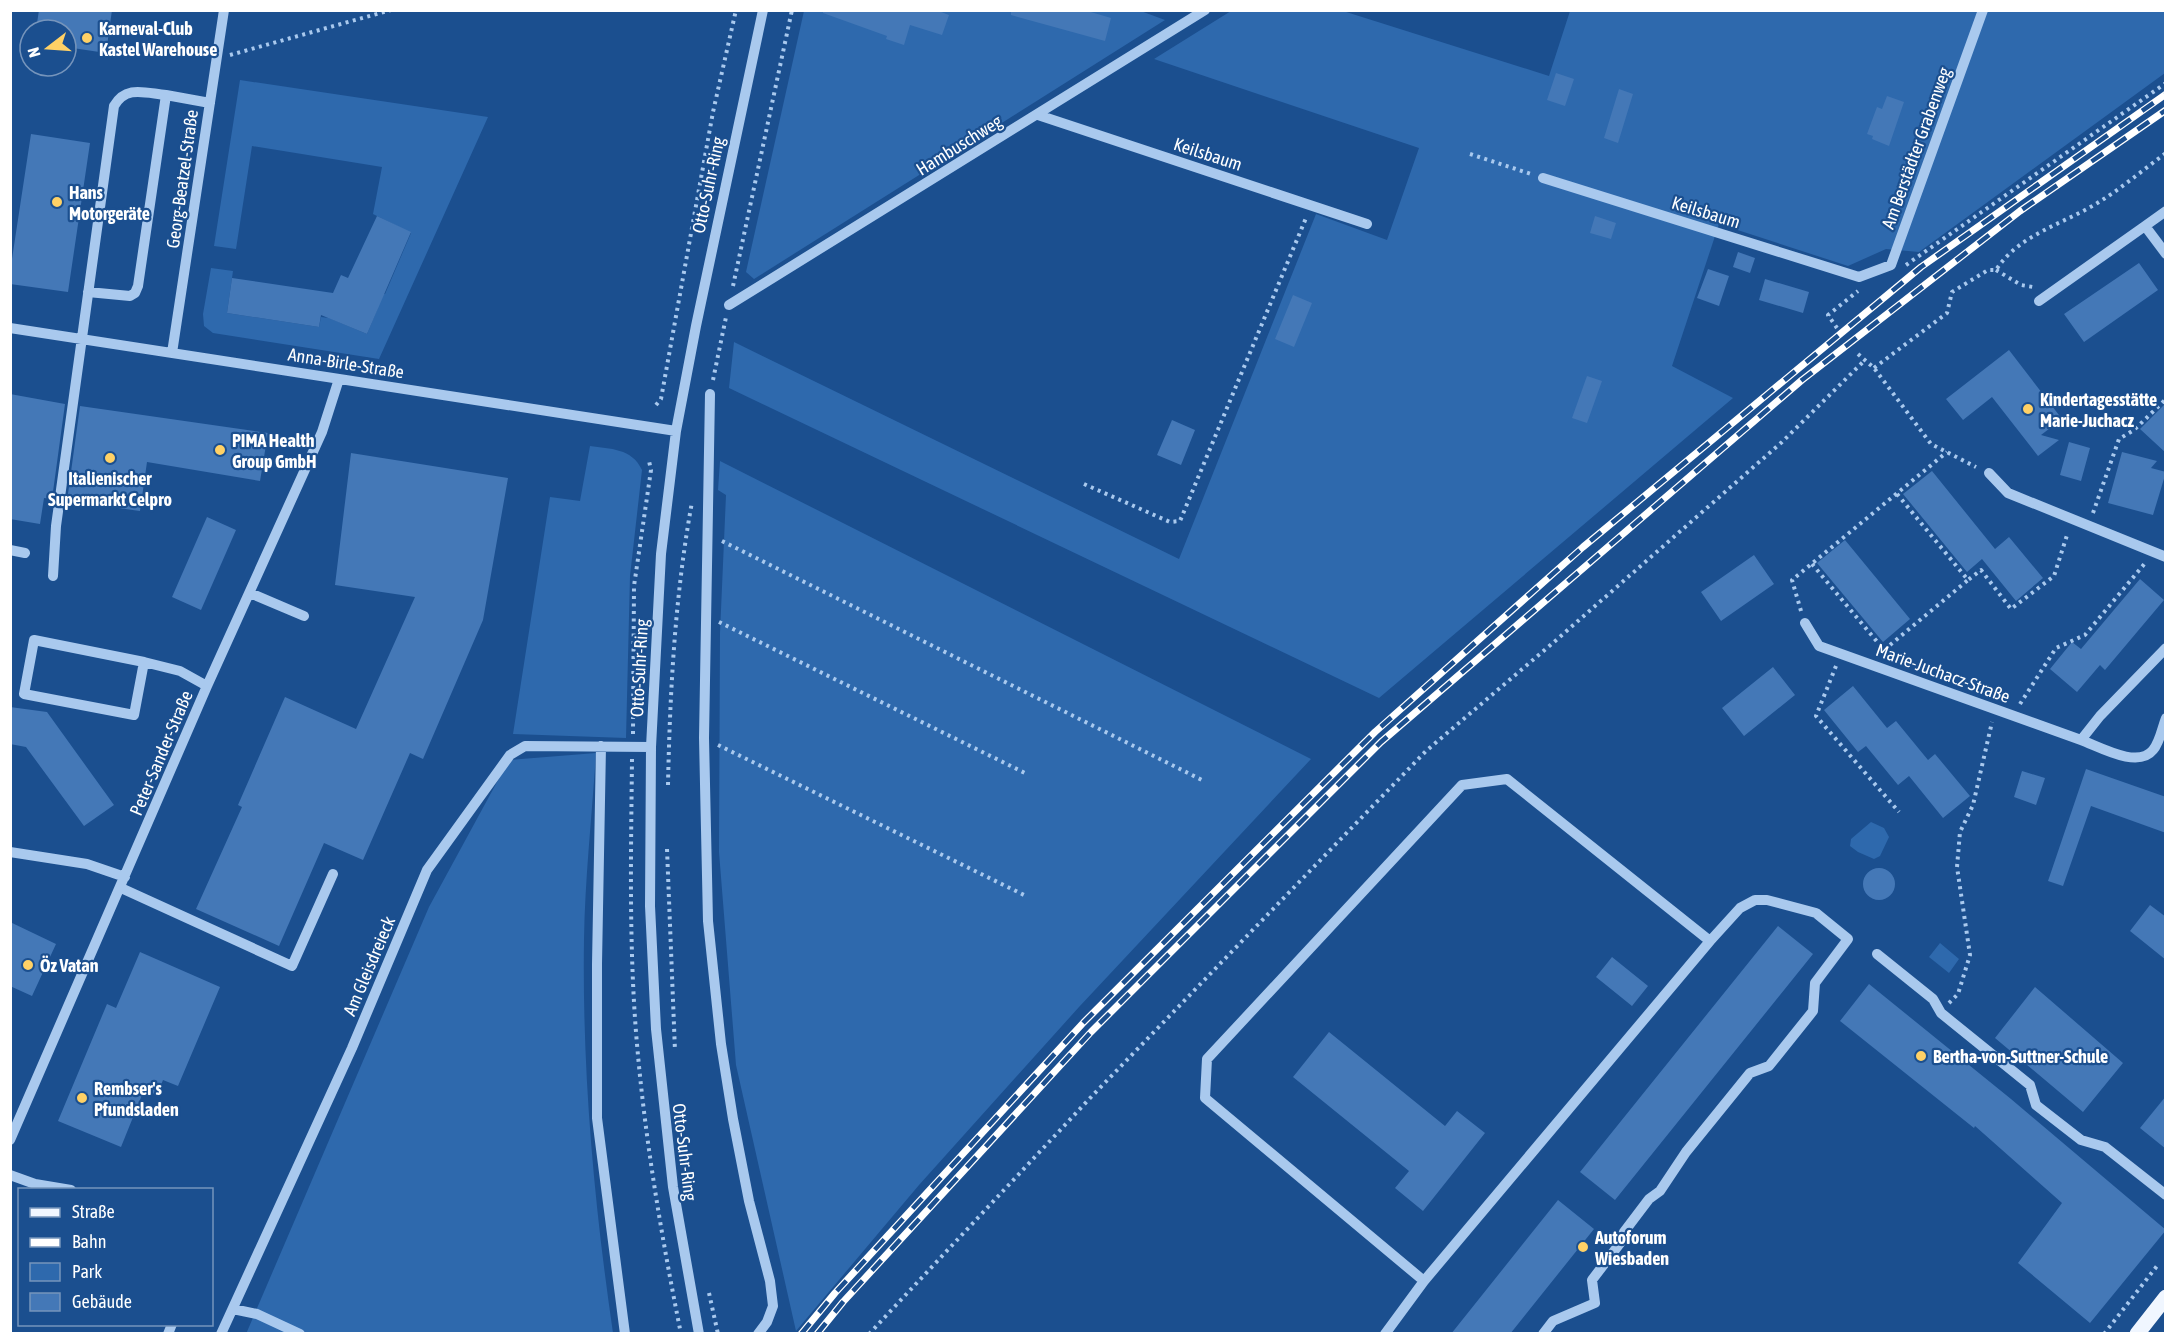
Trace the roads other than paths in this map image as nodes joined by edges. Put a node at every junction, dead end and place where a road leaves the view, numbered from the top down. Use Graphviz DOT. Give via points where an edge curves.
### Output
graph roads {
  1 [pos="225,10"];
  2 [pos="763,10"];
  3 [pos="1205,10"];
  4 [pos="1983,10"];
  5 [pos="166,95"];
  6 [pos="210,103"];
  7 [pos="1038,115"];
  8 [pos="1543,178"];
  9 [pos="2166,211"];
  10 [pos="1367,224"];
  11 [pos="2145,226"];
  12 [pos="2166,254"];
  13 [pos="1859,277"];
  14 [pos="88,292"];
  15 [pos="2039,301"];
  16 [pos="729,305"];
  17 [pos="10,328"];
  18 [pos="82,339"];
  19 [pos="172,353"];
  20 [pos="339,379"];
  21 [pos="710,394"];
  22 [pos="676,431"];
  23 [pos="1989,473"];
  24 [pos="10,550"];
  25 [pos="25,553"];
  26 [pos="2166,556"];
  27 [pos="53,576"];
  28 [pos="250,593"];
  29 [pos="304,616"];
  30 [pos="1805,623"];
  31 [pos="2166,648"];
  32 [pos="144,662"];
  33 [pos="207,686"];
  34 [pos="2166,718"];
  35 [pos="2081,740"];
  36 [pos="601,746"];
  37 [pos="651,747"];
  38 [pos="10,852"];
  39 [pos="333,874"];
  40 [pos="125,877"];
  41 [pos="121,888"];
  42 [pos="1710,941"];
  43 [pos="1877,954"];
  44 [pos="11,1137"];
  45 [pos="10,1175"];
  46 [pos="59,1188"];
  47 [pos="2166,1195"];
  48 [pos="1424,1281"];
  49 [pos="2166,1297"];
  50 [pos="233,1309"];
  51 [pos="221,1334"];
  52 [pos="300,1334"];
  53 [pos="625,1334"];
  54 [pos="699,1334"];
  55 [pos="758,1334"];
  56 [pos="1385,1334"];
  57 [pos="1543,1334"];
  58 [pos="2137,1334"];
  1 -- 6 [label="street, Georg-Beatzel-Straße"];
  2 -- 22 [label="street, Otto-Suhr-Ring"];
  3 -- 7 [label="street, Hambuschweg"];
  4 -- 13 [label="street, Am Berstädter Grabenweg" via="1891,265"];
  5 -- 6 [label="street"];
  5 -- 14 [label="street" via="133,92 124,94 114,106"];
  5 -- 14 [label="street" via="138,286 130,296"];
  6 -- 19 [label="street, Georg-Beatzel-Straße"];
  7 -- 10 [label="street, Keilsbaum"];
  7 -- 16 [label="street, Hambuschweg"];
  8 -- 13 [label="street, Keilsbaum"];
  9 -- 11 [label="street"];
  11 -- 12 [label="street"];
  11 -- 15 [label="street"];
  14 -- 18 [label="street"];
  17 -- 18 [label="street, Anna-Birle-Straße"];
  18 -- 19 [label="street, Anna-Birle-Straße"];
  18 -- 27 [label="street" via="56,526"];
  19 -- 20 [label="street, Anna-Birle-Straße"];
  20 -- 22 [label="street, Anna-Birle-Straße"];
  20 -- 28 [label="street, Peter-Sander-Straße" via="322,432"];
  21 -- 55 [label="street" via="704,738 708,921 721,1044 741,1160 770,1281 773,1306"];
  22 -- 37 [label="street, Otto-Suhr-Ring" via="662,554"];
  23 -- 26 [label="street" via="2008,493"];
  24 -- 25 [label="street"];
  28 -- 29 [label="street"];
  28 -- 33 [label="street, Peter-Sander-Straße"];
  30 -- 35 [label="street, Marie-Juchacz-Straße" via="1819,646"];
  31 -- 35 [label="street"];
  32 -- 32 [label="street" via="134,715 24,694 34,640"];
  32 -- 33 [label="street" via="180,671"];
  33 -- 40 [label="street, Peter-Sander-Straße"];
  34 -- 35 [label="street, Marie-Juchacz-Straße" via="2155,748 2142,758 2131,758"];
  36 -- 37 [label="street, Am Gleisdreieck"];
  36 -- 50 [label="street, Am Gleisdreieck" via="525,746 510,755 427,870 352,1048"];
  36 -- 53 [label="street" via="597,1118"];
  37 -- 54 [label="street, Otto-Suhr-Ring" via="650,906 656,1029 673,1187"];
  38 -- 40 [label="street" via="87,864"];
  39 -- 41 [label="street" via="292,966"];
  40 -- 41 [label="street, Peter-Sander-Straße"];
  41 -- 44 [label="street, Peter-Sander-Straße"];
  42 -- 48 [label="street"];
  42 -- 48 [label="street" via="1507,779 1462,785 1207,1059 1205,1098"];
  42 -- 57 [label="street" via="1740,908 1755,900 1816,913 1848,939 1815,983 1813,1011 1769,1066 1750,1073 1660,1191 1623,1232 1621,1242 1592,1280 1595,1304 1553,1321"];
  43 -- 47 [label="street" via="1933,999 1941,1013 2030,1085 2036,1105 2081,1140 2105,1146"];
  45 -- 46 [label="street"];
  48 -- 56 [label="street"];
  49 -- 58 [label="main road"];
  50 -- 51 [label="street, Am Gleisdreieck"];
  50 -- 52 [label="street" via="257,1314"];
}
